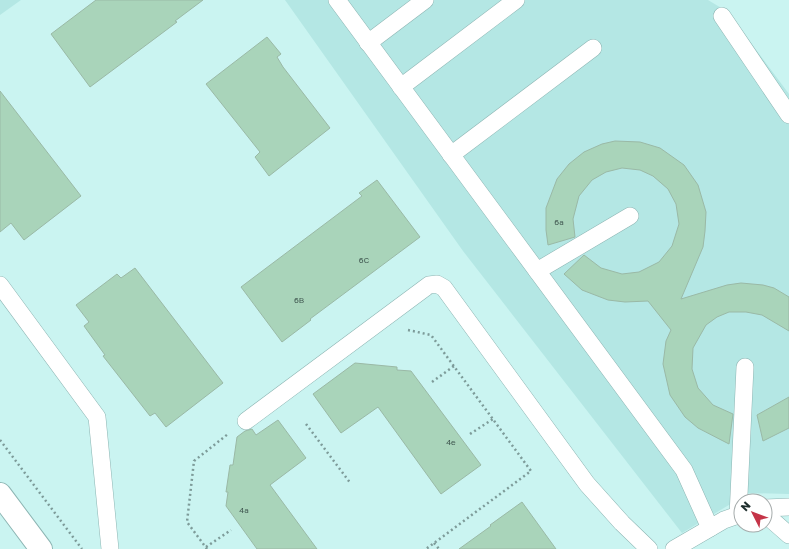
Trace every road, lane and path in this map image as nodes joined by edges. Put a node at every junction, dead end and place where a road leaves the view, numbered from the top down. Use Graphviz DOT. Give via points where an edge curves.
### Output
graph roads {
  1 [pos="337,0"];
  2 [pos="425,0"];
  3 [pos="516,0"];
  4 [pos="722,16"];
  5 [pos="368,43"];
  6 [pos="593,48"];
  7 [pos="401,87"];
  8 [pos="789,114"];
  9 [pos="451,155"];
  10 [pos="630,216"];
  11 [pos="537,271"];
  12 [pos="0,285"];
  13 [pos="378,324"];
  14 [pos="454,366"];
  15 [pos="745,367"];
  16 [pos="432,382"];
  17 [pos="493,419"];
  18 [pos="246,421"];
  19 [pos="306,424"];
  20 [pos="470,434"];
  21 [pos="0,440"];
  22 [pos="351,484"];
  23 [pos="740,493"];
  24 [pos="0,494"];
  25 [pos="789,507"];
  26 [pos="773,508"];
  27 [pos="733,517"];
  28 [pos="773,521"];
  29 [pos="710,528"];
  30 [pos="230,530"];
  31 [pos="789,535"];
  32 [pos="434,543"];
  33 [pos="206,548"];
  34 [pos="41,549"];
  35 [pos="82,549"];
  36 [pos="110,549"];
  37 [pos="426,549"];
  38 [pos="439,549"];
  39 [pos="649,549"];
  40 [pos="674,549"];
  1 -- 5 [label="lane"];
  2 -- 5 [label="lane"];
  3 -- 7 [label="lane"];
  4 -- 8 [label="lane"];
  5 -- 7 [label="lane"];
  6 -- 9 [label="lane"];
  7 -- 9 [label="lane"];
  9 -- 11 [label="lane"];
  10 -- 11 [label="lane"];
  11 -- 29 [label="lane" via="684,470"];
  12 -- 36 [label="lane" via="97,417"];
  13 -- 14 [label="path" via="431,335"];
  13 -- 18 [label="lane"];
  13 -- 39 [label="lane" via="429,285 437,284 444,288 587,484"];
  14 -- 16 [label="path"];
  14 -- 17 [label="path"];
  15 -- 23 [label="lane"];
  17 -- 20 [label="path"];
  17 -- 32 [label="path" via="531,471"];
  18 -- 33 [label="path" via="194,461 187,522"];
  19 -- 22 [label="path"];
  21 -- 35 [label="path"];
  24 -- 34 [label="street"];
  25 -- 26 [label="lane"];
  27 -- 29 [label="lane"];
  28 -- 31 [label="lane"];
  29 -- 40 [label="lane"];
  30 -- 33 [label="path"];
  32 -- 37 [label="path"];
  32 -- 38 [label="path"];
}
